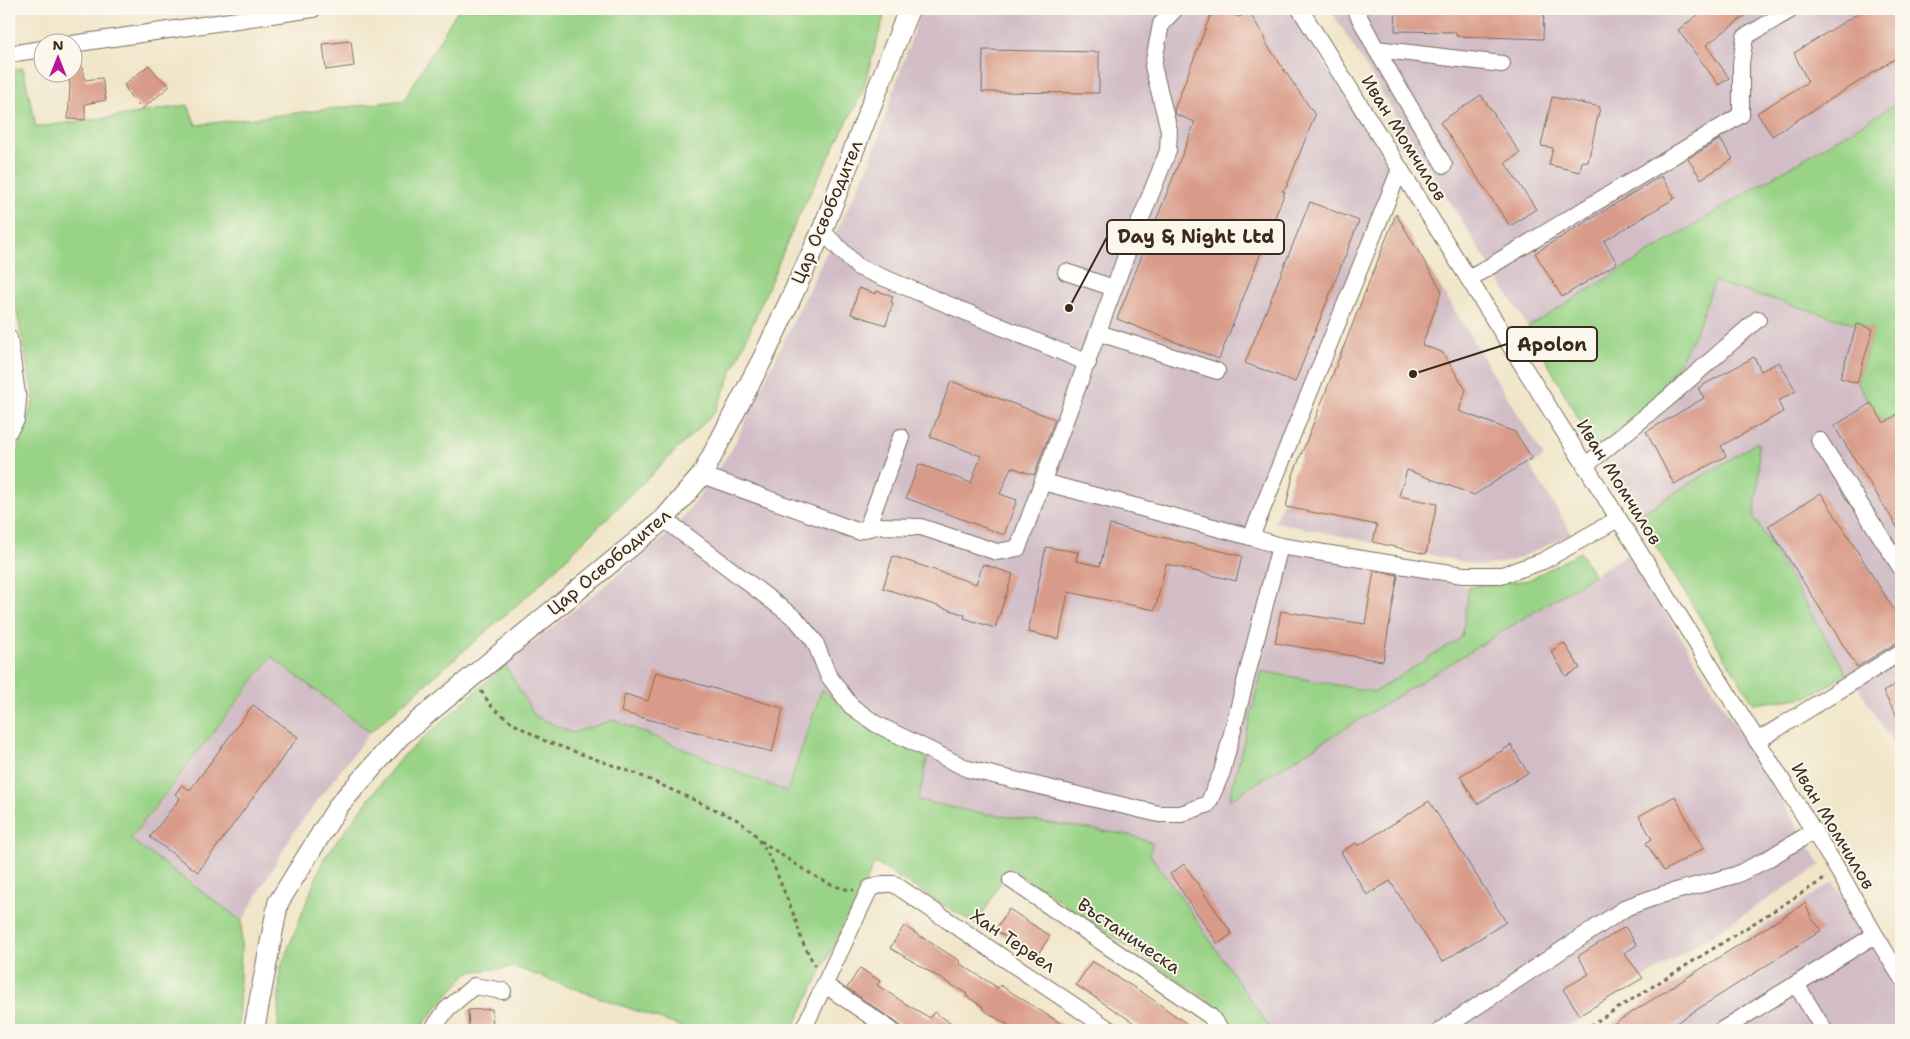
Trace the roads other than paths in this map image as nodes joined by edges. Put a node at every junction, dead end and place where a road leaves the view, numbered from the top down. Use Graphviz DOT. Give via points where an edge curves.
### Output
graph roads {
  1 [pos="313,9"];
  2 [pos="909,9"];
  3 [pos="1175,9"];
  4 [pos="1300,9"];
  5 [pos="1355,9"];
  6 [pos="1792,9"];
  7 [pos="82,43"];
  8 [pos="32,49"];
  9 [pos="1376,49"];
  10 [pos="10,50"];
  11 [pos="1502,64"];
  12 [pos="1444,165"];
  13 [pos="1400,169"];
  14 [pos="822,231"];
  15 [pos="1066,272"];
  16 [pos="1468,279"];
  17 [pos="1114,288"];
  18 [pos="1758,318"];
  19 [pos="1099,332"];
  20 [pos="9,338"];
  21 [pos="1088,363"];
  22 [pos="1217,371"];
  23 [pos="9,431"];
  24 [pos="901,437"];
  25 [pos="1819,440"];
  26 [pos="1585,466"];
  27 [pos="702,475"];
  28 [pos="1043,482"];
  29 [pos="664,519"];
  30 [pos="1618,519"];
  31 [pos="867,528"];
  32 [pos="1251,537"];
  33 [pos="1280,546"];
  34 [pos="1901,568"];
  35 [pos="1901,652"];
  36 [pos="1757,741"];
  37 [pos="1814,831"];
  38 [pos="1011,880"];
  39 [pos="1875,935"];
  40 [pos="1901,977"];
  41 [pos="1796,984"];
  42 [pos="825,985"];
  43 [pos="503,991"];
  44 [pos="254,1030"];
  45 [pos="432,1030"];
  46 [pos="803,1030"];
  47 [pos="891,1030"];
  48 [pos="1110,1030"];
  49 [pos="1221,1030"];
  50 [pos="1441,1030"];
  51 [pos="1722,1030"];
  52 [pos="1824,1030"];
  1 -- 7 [label="street"];
  2 -- 14 [label="main road, Цар Освободител"];
  3 -- 17 [label="street" via="1161,24 1153,66 1169,130 1168,151"];
  4 -- 13 [label="street, Иван Момчилов"];
  5 -- 9 [label="street"];
  6 -- 16 [label="street" via="1745,37 1741,63 1741,115"];
  8 -- 10 [label="street"];
  9 -- 11 [label="street"];
  9 -- 12 [label="street"];
  13 -- 16 [label="street, Иван Момчилов"];
  13 -- 32 [label="street"];
  14 -- 21 [label="street" via="858,267"];
  14 -- 27 [label="main road, Цар Освободител" via="765,354"];
  15 -- 17 [label="street"];
  16 -- 26 [label="street, Иван Момчилов"];
  17 -- 19 [label="street"];
  18 -- 26 [label="street"];
  19 -- 21 [label="street"];
  19 -- 22 [label="street"];
  20 -- 23 [label="street" via="18,401 16,420"];
  21 -- 28 [label="street"];
  24 -- 31 [label="street"];
  25 -- 34 [label="street"];
  26 -- 30 [label="street, Иван Момчилов"];
  27 -- 29 [label="main road, Цар Освободител"];
  27 -- 31 [label="street" via="856,530"];
  28 -- 31 [label="street" via="1018,548 997,552 921,527"];
  28 -- 32 [label="street"];
  29 -- 33 [label="street" via="796,619 815,642 828,675 851,706 876,724 968,769 1159,814 1181,814 1208,804 1222,772"];
  29 -- 44 [label="main road, Цар Освободител" via="400,736 339,805 278,903"];
  30 -- 33 [label="street" via="1543,561 1503,575 1463,575"];
  30 -- 36 [label="street, Иван Момчилов"];
  32 -- 33 [label="street"];
  35 -- 36 [label="street"];
  36 -- 37 [label="street, Иван Момчилов"];
  37 -- 39 [label="street, Иван Момчилов"];
  37 -- 50 [label="street" via="1736,874 1627,907"];
  38 -- 49 [label="street, Въстаническа" via="1210,1016"];
  39 -- 40 [label="street, Иван Момчилов"];
  39 -- 41 [label="street"];
  41 -- 51 [label="street"];
  41 -- 52 [label="street"];
  42 -- 46 [label="street"];
  42 -- 47 [label="street"];
  42 -- 48 [label="street, Хан Тервел" via="870,888 894,884"];
  43 -- 45 [label="street" via="474,986 447,1010"];
}
